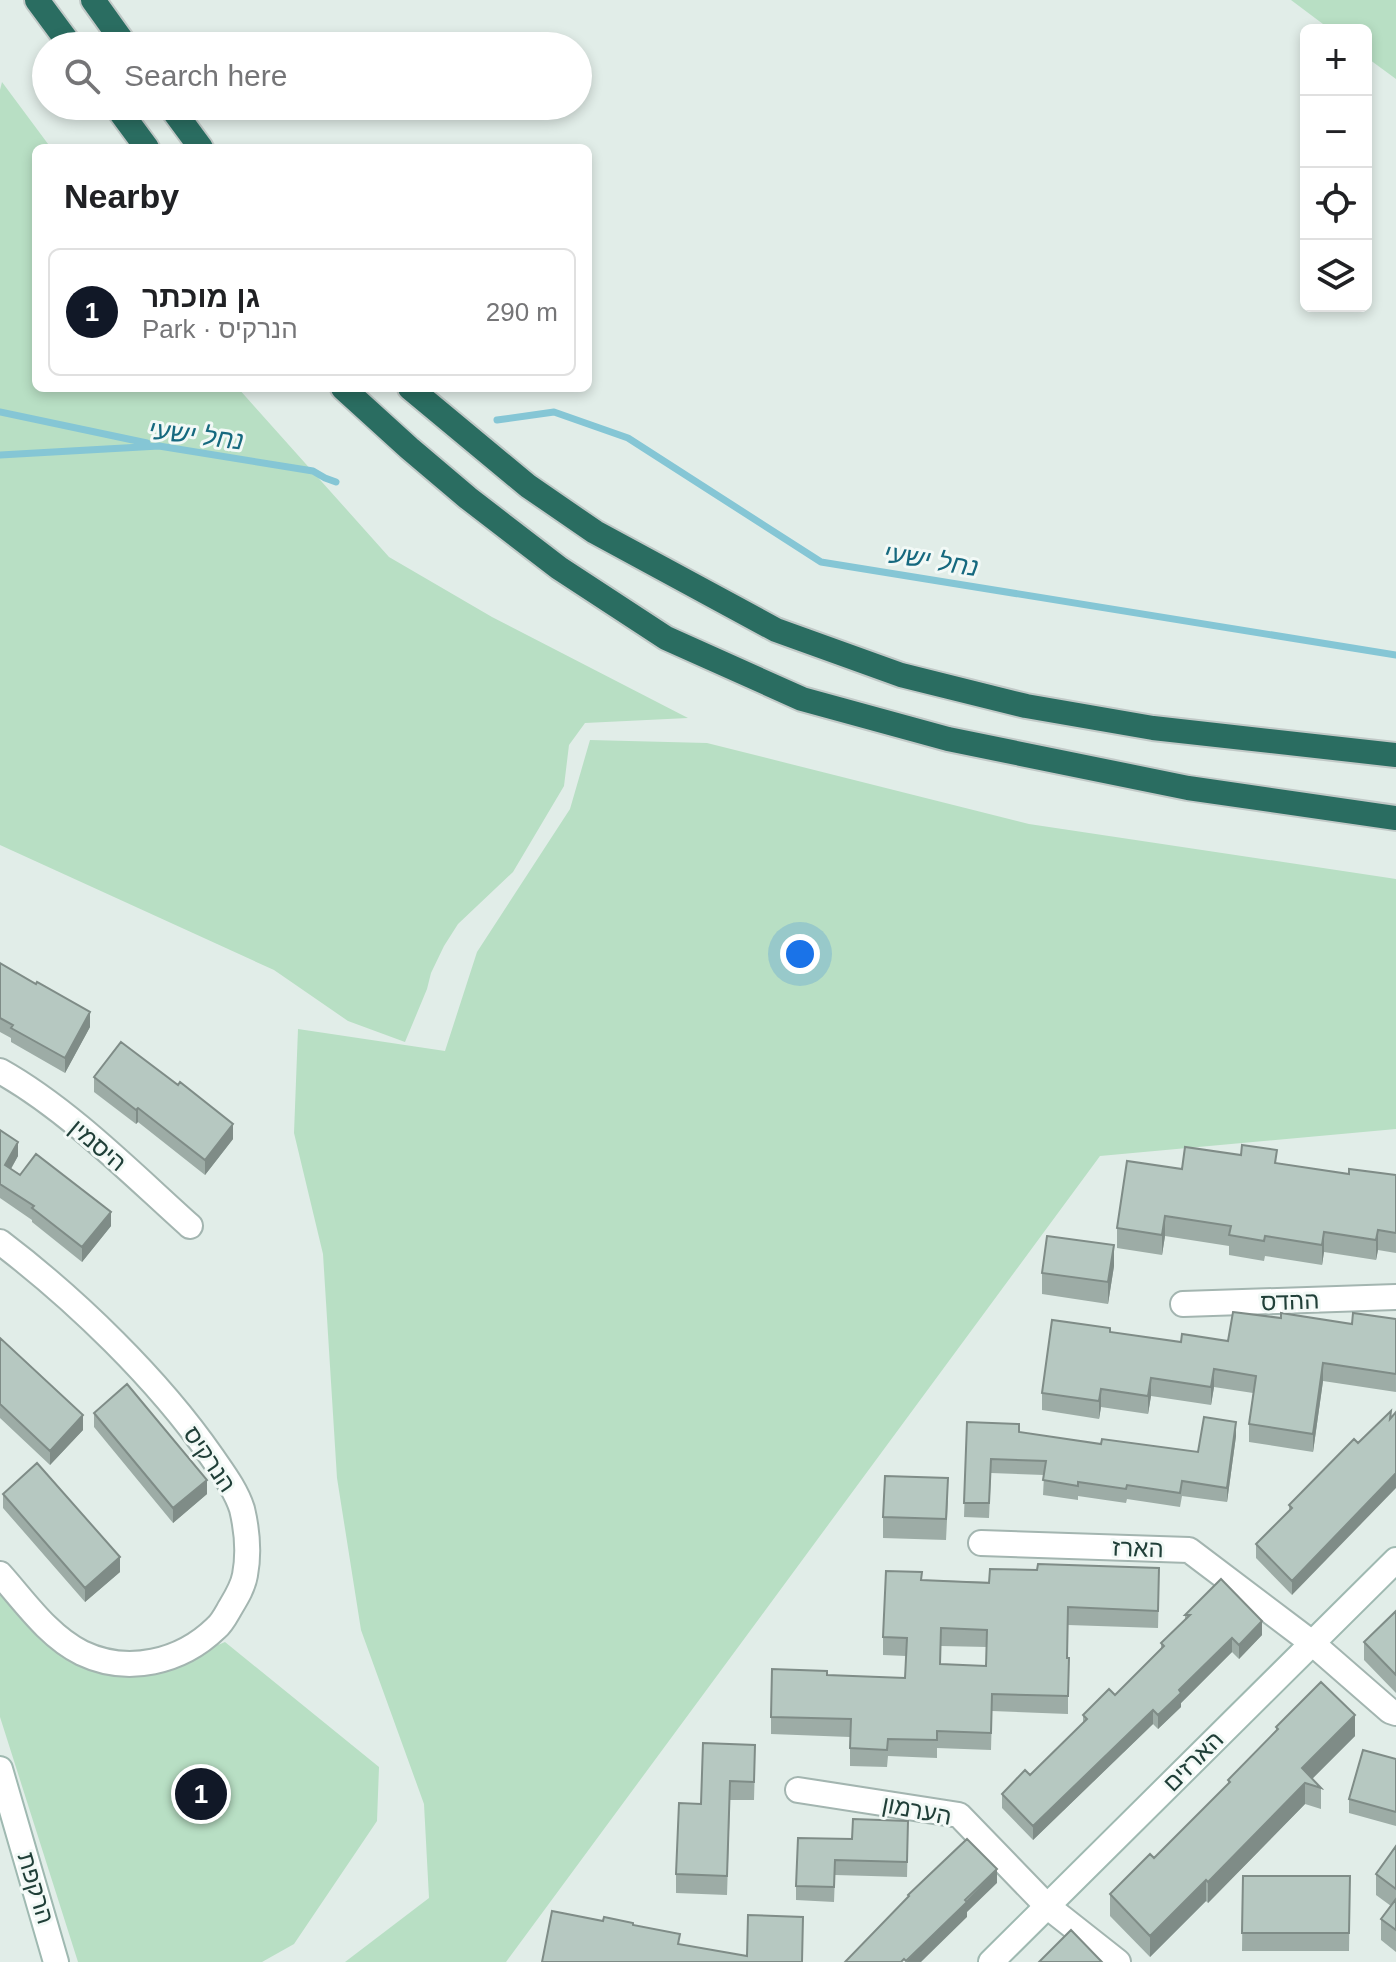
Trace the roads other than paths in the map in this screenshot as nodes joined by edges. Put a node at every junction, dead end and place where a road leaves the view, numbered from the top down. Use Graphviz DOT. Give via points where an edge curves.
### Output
graph roads {
  1 [pos="37,0"];
  2 [pos="93,0"];
  3 [pos="61,32"];
  4 [pos="116,32"];
  5 [pos="126,120"];
  6 [pos="180,120"];
  7 [pos="144,144"];
  8 [pos="198,144"];
  9 [pos="347,392"];
  10 [pos="415,392"];
  11 [pos="1396,755"];
  12 [pos="1396,818"];
  13 [pos="0,1071"];
  14 [pos="190,1226"];
  15 [pos="0,1242"];
  16 [pos="1396,1297"];
  17 [pos="1183,1304"];
  18 [pos="981,1543"];
  19 [pos="1396,1560"];
  20 [pos="0,1574"];
  21 [pos="1312,1643"];
  22 [pos="1396,1713"];
  23 [pos="0,1769"];
  24 [pos="798,1790"];
  25 [pos="1047,1906"];
  26 [pos="56,1962"];
  27 [pos="991,1962"];
  28 [pos="1118,1962"];
  1 -- 3 [label="highway"];
  2 -- 4 [label="highway"];
  5 -- 7 [label="highway"];
  6 -- 8 [label="highway"];
  9 -- 12 [label="highway" via="468,498 559,568 666,638 802,699 948,739 1188,788"];
  10 -- 11 [label="highway" via="528,486 595,532 776,630 901,675 1026,706 1153,728"];
  13 -- 14 [label="street, היסמין" via="94,1140"];
  15 -- 20 [label="street, הנרקיס" via="55,1286 194,1430 241,1507 248,1543 245,1577 218,1626 194,1646 140,1665 82,1653 52,1633"];
  16 -- 17 [label="street, ההדס"];
  18 -- 21 [label="street, הארז" via="1189,1550"];
  19 -- 21 [label="street, הארזים"];
  21 -- 22 [label="street, הארז"];
  21 -- 25 [label="street, הארזים"];
  23 -- 26 [label="street, הרקפת"];
  24 -- 25 [label="street, הערמון" via="959,1815"];
  25 -- 27 [label="street, הארזים"];
  25 -- 28 [label="street, הערמון"];
}
